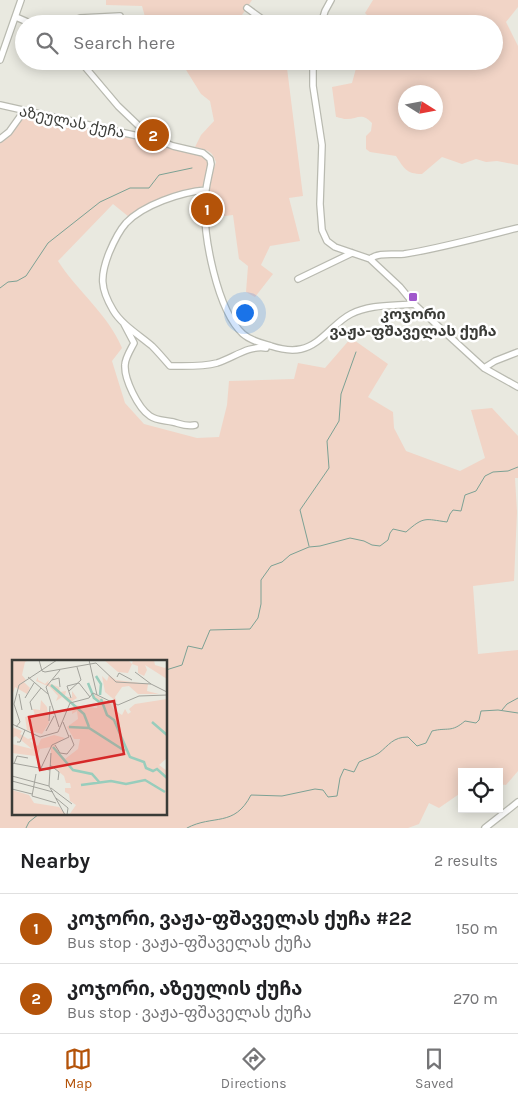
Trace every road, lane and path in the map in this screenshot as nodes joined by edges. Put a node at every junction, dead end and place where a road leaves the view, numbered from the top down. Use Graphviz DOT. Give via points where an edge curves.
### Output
graph roads {
  1 [pos="21,0"];
  2 [pos="331,0"];
  3 [pos="247,8"];
  4 [pos="17,15"];
  5 [pos="257,15"];
  6 [pos="324,15"];
  7 [pos="15,20"];
  8 [pos="0,60"];
  9 [pos="88,70"];
  10 [pos="313,70"];
  11 [pos="0,105"];
  12 [pos="24,111"];
  13 [pos="145,135"];
  14 [pos="0,139"];
  15 [pos="206,190"];
  16 [pos="517,229"];
  17 [pos="352,253"];
  18 [pos="370,259"];
  19 [pos="298,280"];
  20 [pos="414,304"];
  21 [pos="122,321"];
  22 [pos="279,348"];
  23 [pos="518,352"];
  24 [pos="484,368"];
  25 [pos="518,388"];
  26 [pos="195,426"];
  27 [pos="518,802"];
  28 [pos="485,828"];
  1 -- 4 [label="street"];
  2 -- 6 [label="street"];
  3 -- 5 [label="street"];
  7 -- 8 [label="street"];
  9 -- 13 [label="street"];
  10 -- 17 [label="street" via="322,145 322,230 327,241"];
  11 -- 12 [label="street, აზეულას ქუჩა"];
  12 -- 13 [label="street, აზეულას ქუჩა"];
  12 -- 14 [label="street"];
  13 -- 15 [label="street" via="208,156 211,164"];
  15 -- 21 [label="street" via="191,191 144,209 117,234 104,265 102,287"];
  15 -- 22 [label="street" via="207,237 225,308 243,334"];
  16 -- 18 [label="street"];
  17 -- 18 [label="street"];
  17 -- 19 [label="street"];
  18 -- 20 [label="street" via="400,286"];
  20 -- 22 [label="street" via="366,308 350,314 307,347"];
  20 -- 24 [label="street"];
  21 -- 22 [label="street" via="170,366 216,363 255,347"];
  21 -- 26 [label="street" via="134,343 125,364 138,403 150,417 187,427"];
  23 -- 24 [label="street"];
  24 -- 25 [label="street"];
  27 -- 28 [label="street"];
}
